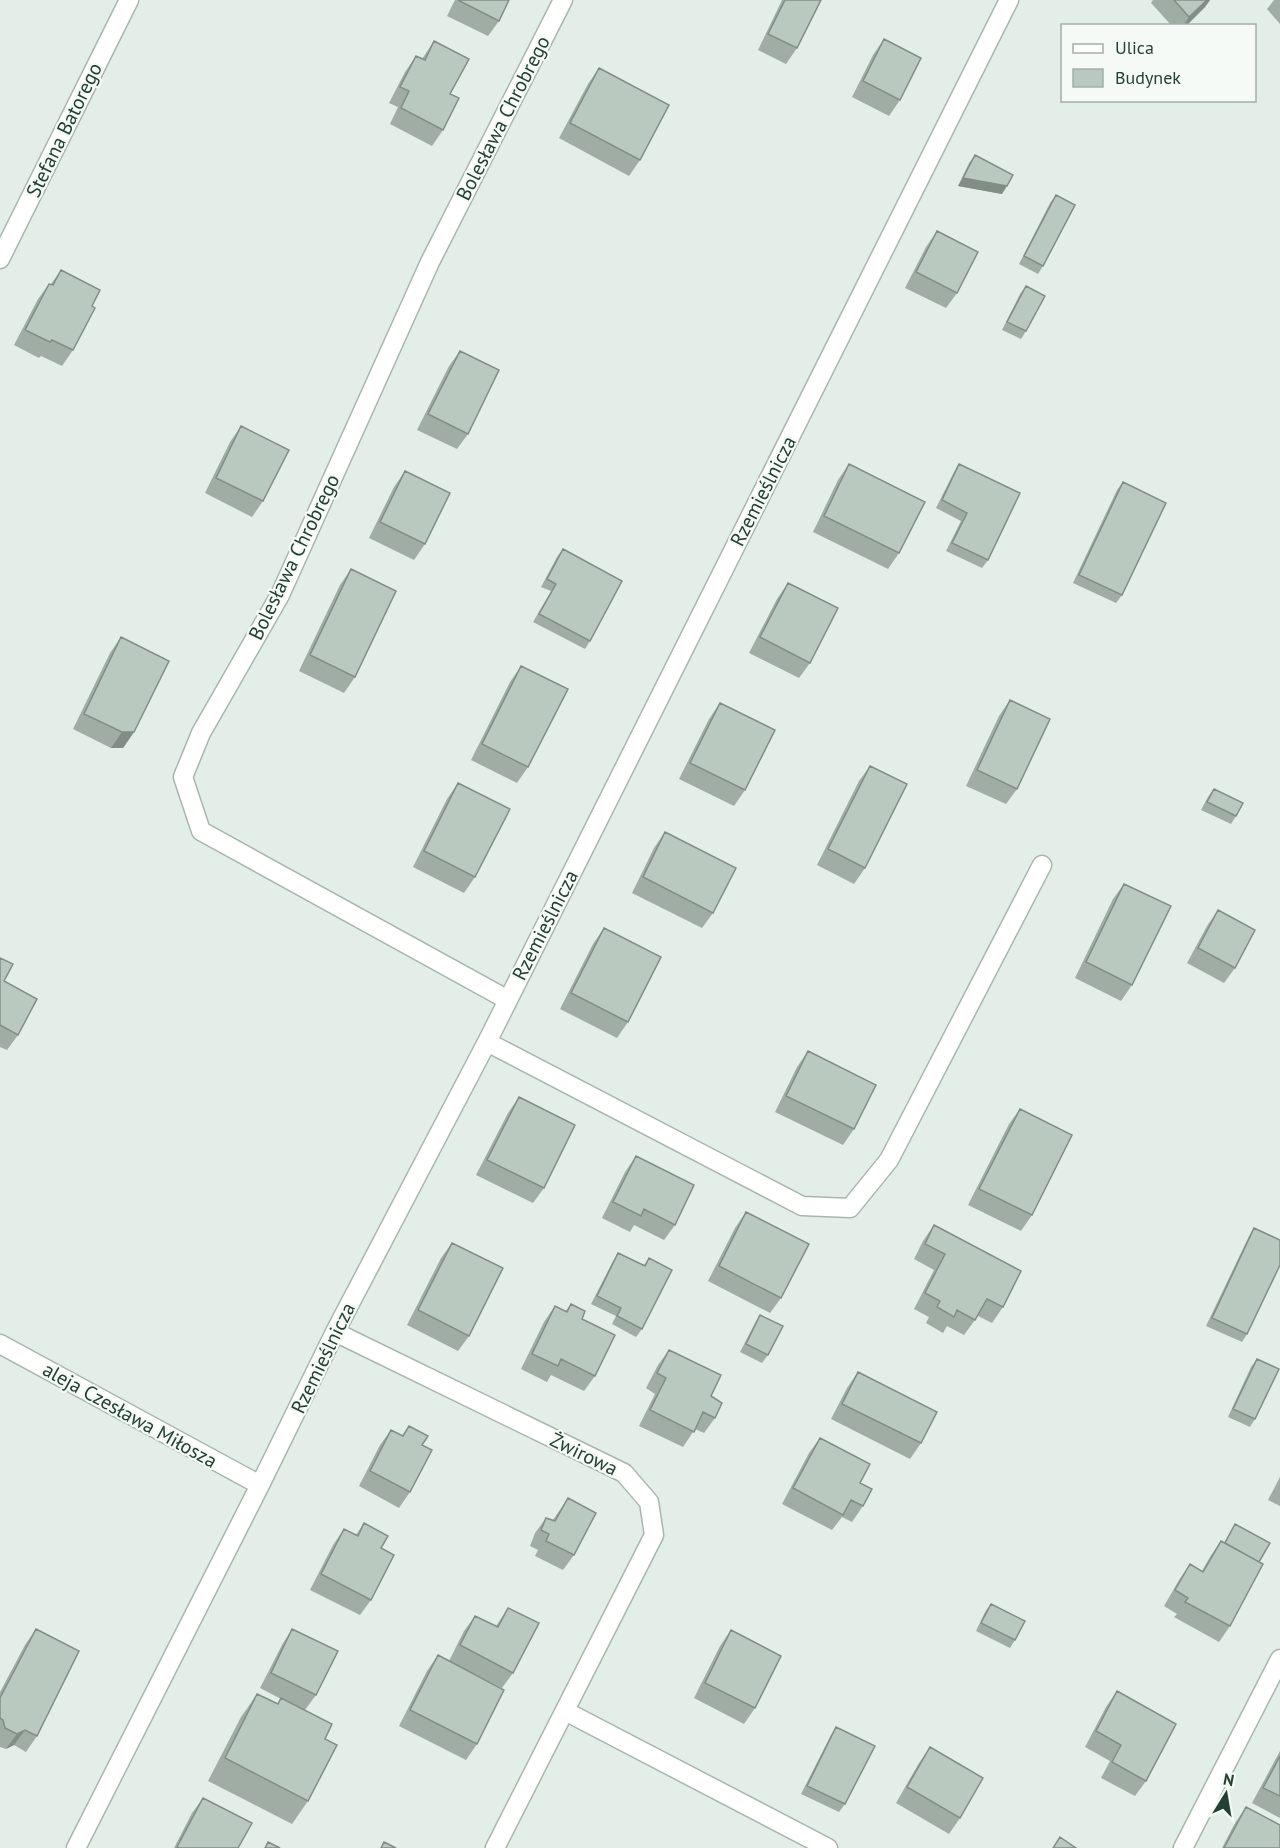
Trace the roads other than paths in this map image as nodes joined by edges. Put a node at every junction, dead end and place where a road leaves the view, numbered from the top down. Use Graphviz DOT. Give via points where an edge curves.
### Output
graph roads {
  1 [pos="129,0"];
  2 [pos="563,0"];
  3 [pos="1010,0"];
  4 [pos="0,259"];
  5 [pos="1042,865"];
  6 [pos="508,1000"];
  7 [pos="487,1042"];
  8 [pos="335,1332"];
  9 [pos="0,1344"];
  10 [pos="260,1485"];
  11 [pos="1280,1659"];
  12 [pos="566,1712"];
  13 [pos="76,1848"];
  14 [pos="495,1848"];
  15 [pos="828,1848"];
  16 [pos="1183,1848"];
  1 -- 4 [label="street, Stefana Batorego"];
  2 -- 6 [label="street, Bolesława Chrobrego" via="430,262 280,595 201,733 183,777 201,831"];
  3 -- 6 [label="street, Rzemieślnicza"];
  5 -- 7 [label="street" via="889,1160 850,1208 802,1206"];
  6 -- 7 [label="street, Rzemieślnicza"];
  7 -- 8 [label="street, Rzemieślnicza"];
  8 -- 10 [label="street, Rzemieślnicza"];
  8 -- 12 [label="street, Żwirowa" via="624,1473 650,1502 654,1535"];
  9 -- 10 [label="street, aleja Czesława Miłosza"];
  10 -- 13 [label="street, Rzemieślnicza"];
  11 -- 16 [label="street"];
  12 -- 14 [label="street, Żwirowa"];
  12 -- 15 [label="street"];
}
